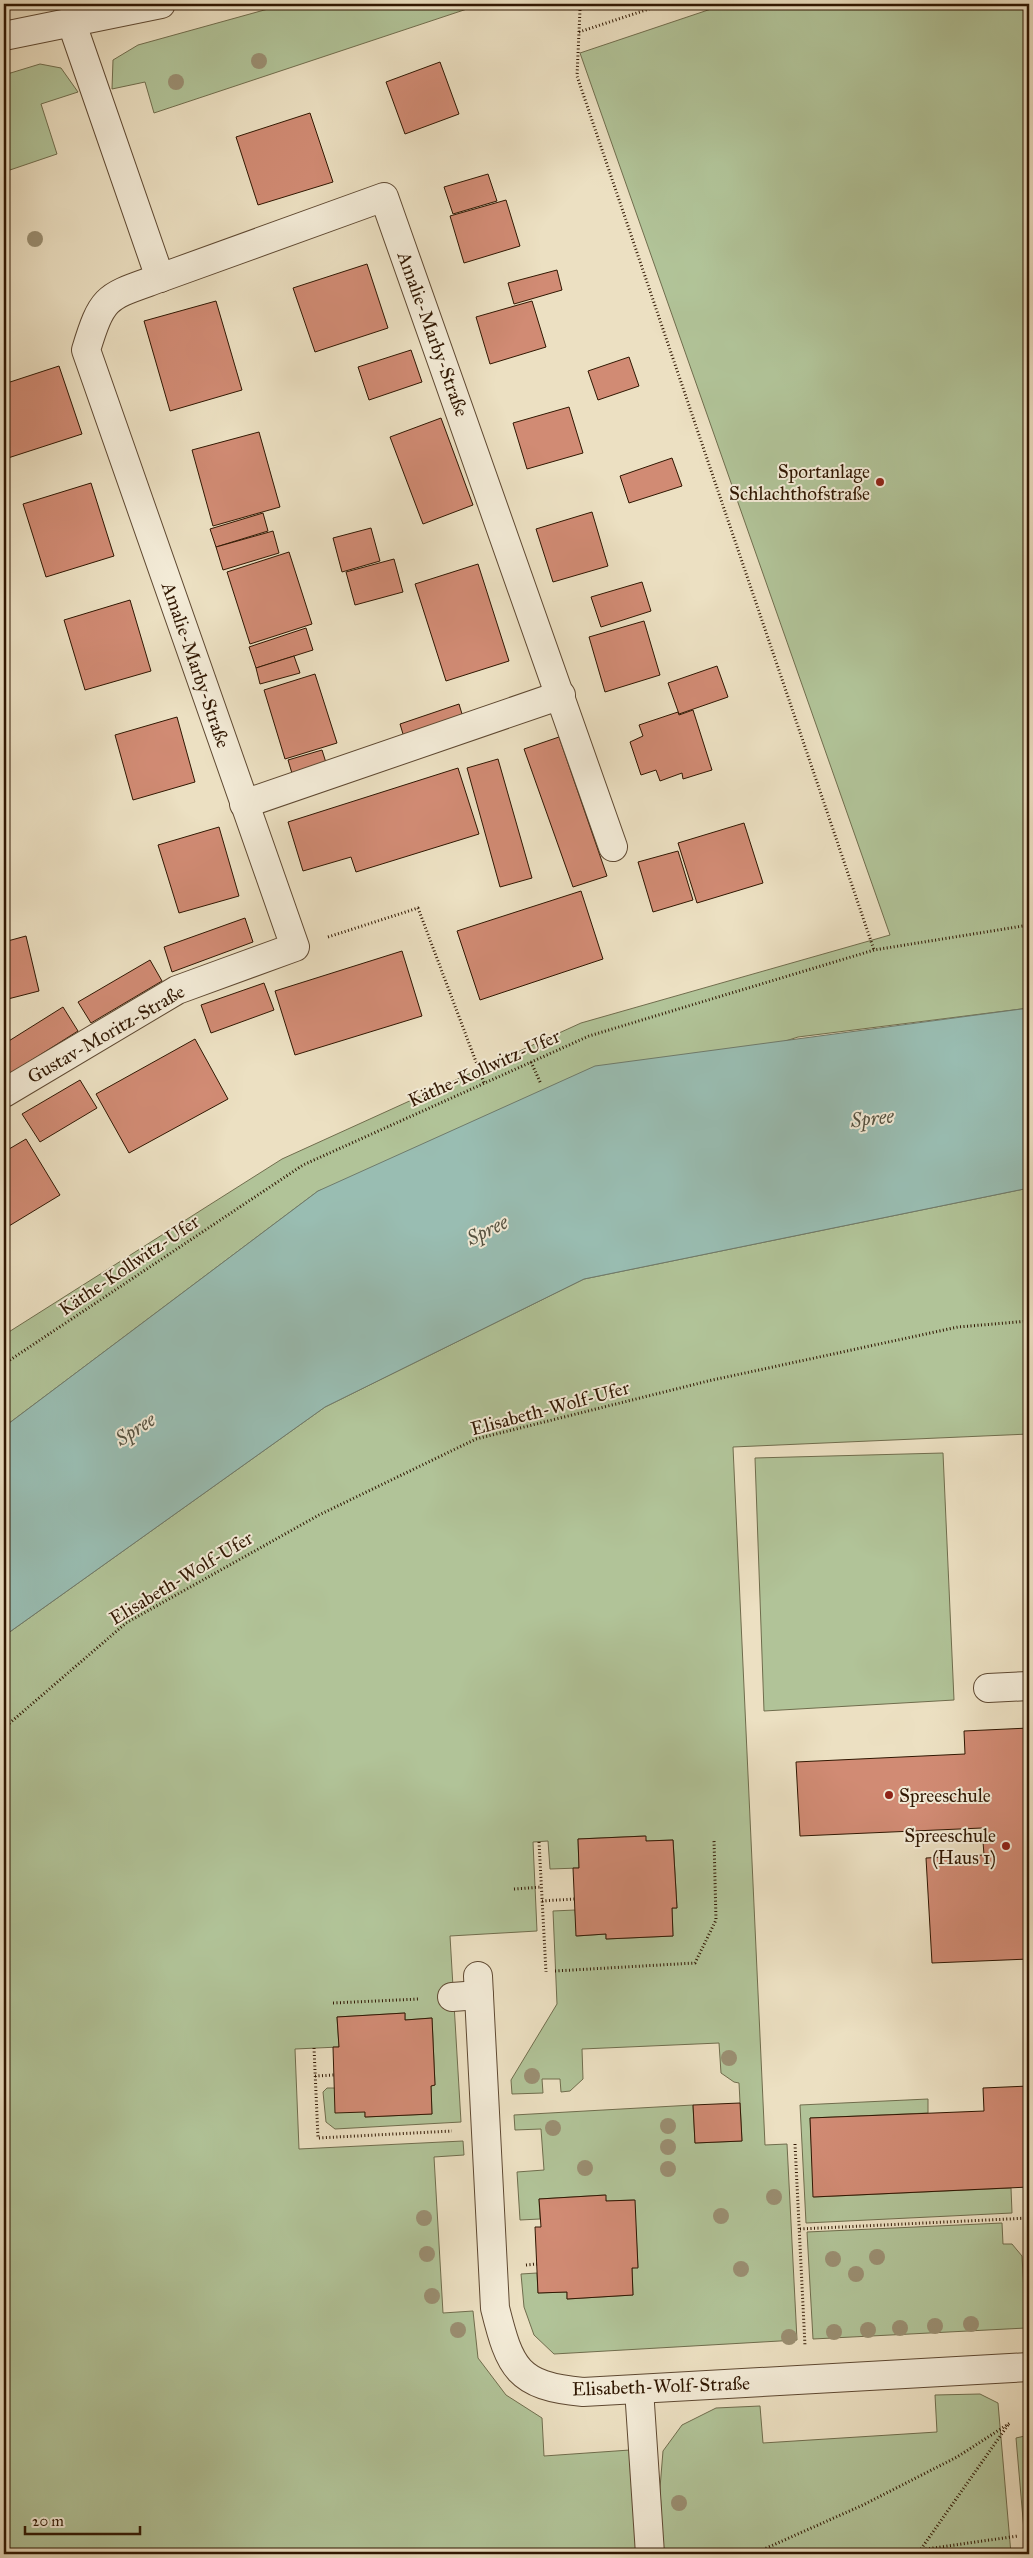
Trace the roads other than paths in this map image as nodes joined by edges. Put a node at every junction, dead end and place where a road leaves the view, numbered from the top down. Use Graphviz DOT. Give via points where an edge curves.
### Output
graph roads {
  1 [pos="161,4"];
  2 [pos="71,21"];
  3 [pos="4,36"];
  4 [pos="160,278"];
  5 [pos="561,695"];
  6 [pos="244,804"];
  7 [pos="613,847"];
  8 [pos="295,947"];
  9 [pos="4,1093"];
  10 [pos="1029,1686"];
  11 [pos="988,1688"];
  12 [pos="452,1997"];
  13 [pos="1029,2367"];
  14 [pos="639,2389"];
  15 [pos="650,2554"];
  1 -- 2 [label="street"];
  2 -- 3 [label="street"];
  2 -- 4 [label="street"];
  4 -- 5 [label="street, Amalie-Marby-Straße" via="384,197"];
  4 -- 6 [label="street, Amalie-Marby-Straße" via="113,295 97,314 86,350"];
  5 -- 6 [label="street"];
  5 -- 7 [label="street, Amalie-Marby-Straße"];
  6 -- 8 [label="street, Amalie-Marby-Straße"];
  8 -- 9 [label="street, Gustav-Moritz-Straße" via="177,990"];
  10 -- 11 [label="street"];
  12 -- 14 [label="street, Elisabeth-Wolf-Straße" via="478,1986 495,2308 506,2351 525,2377 554,2390"];
  13 -- 14 [label="street, Elisabeth-Wolf-Straße"];
  14 -- 15 [label="street"];
}
